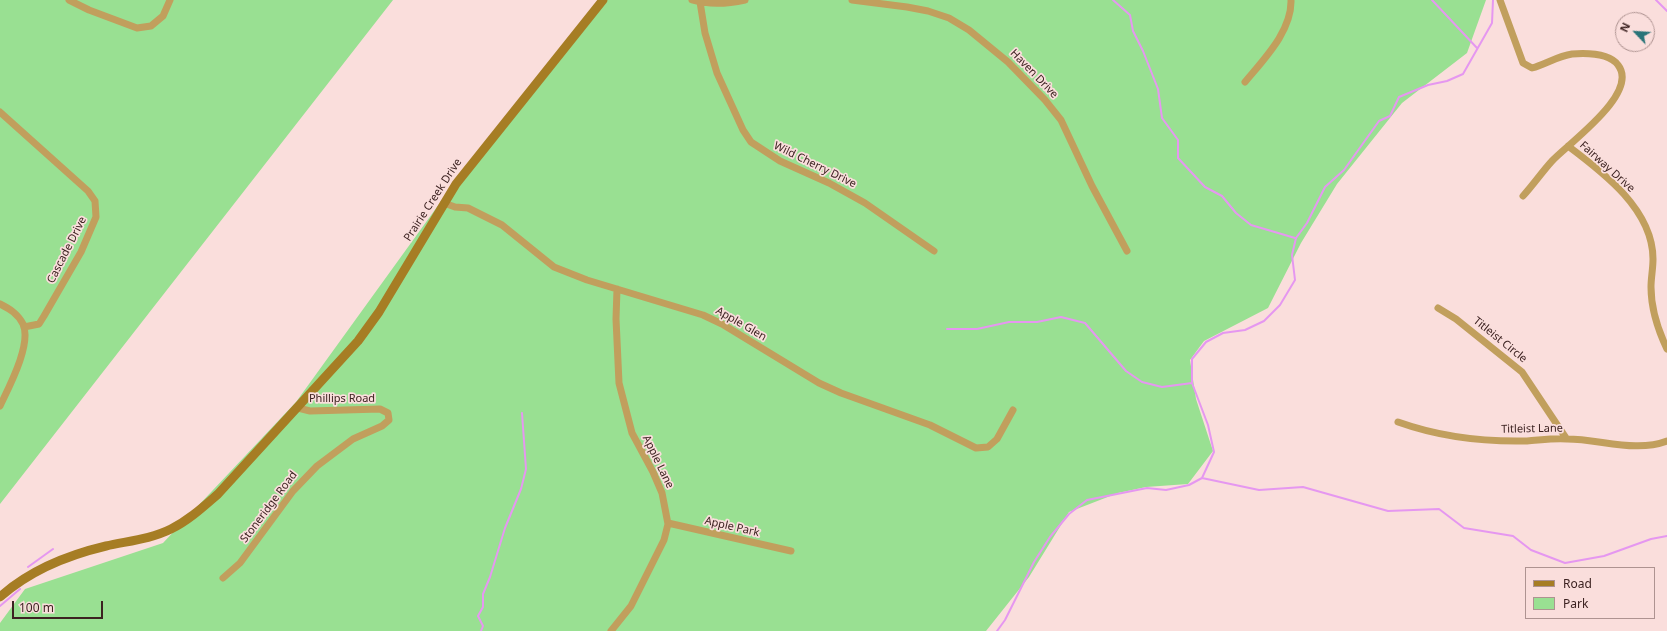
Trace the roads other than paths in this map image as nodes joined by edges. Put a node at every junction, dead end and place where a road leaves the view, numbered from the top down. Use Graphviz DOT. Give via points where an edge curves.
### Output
graph roads {
  1 [pos="68,0"];
  2 [pos="170,0"];
  3 [pos="603,0"];
  4 [pos="692,0"];
  5 [pos="745,0"];
  6 [pos="852,0"];
  7 [pos="1292,0"];
  8 [pos="1500,0"];
  9 [pos="700,2"];
  10 [pos="1245,82"];
  11 [pos="0,112"];
  12 [pos="1568,146"];
  13 [pos="1523,196"];
  14 [pos="444,203"];
  15 [pos="934,251"];
  16 [pos="1127,251"];
  17 [pos="617,289"];
  18 [pos="0,304"];
  19 [pos="1438,308"];
  20 [pos="24,327"];
  21 [pos="1667,349"];
  22 [pos="0,406"];
  23 [pos="298,408"];
  24 [pos="1013,410"];
  25 [pos="386,412"];
  26 [pos="1398,422"];
  27 [pos="1566,438"];
  28 [pos="1667,441"];
  29 [pos="668,523"];
  30 [pos="791,551"];
  31 [pos="223,578"];
  32 [pos="0,597"];
  33 [pos="611,631"];
  1 -- 2 [label="street" via="137,28 151,26 163,16"];
  3 -- 14 [label="main road, Prairie Creek Drive" via="480,152"];
  4 -- 9 [label="street"];
  5 -- 9 [label="street" via="731,3"];
  6 -- 16 [label="street, Haven Drive" via="908,7 948,18 970,30 1008,62 1061,120 1092,186"];
  7 -- 10 [label="street" via="1292,12 1286,24 1268,55"];
  8 -- 12 [label="street, Fairway Drive" via="1523,63 1532,68 1572,54 1586,54 1614,60 1621,68 1622,80 1618,93"];
  9 -- 15 [label="street, Wild Cherry Drive" via="705,33 717,73 751,142 780,161 865,203"];
  11 -- 20 [label="street, Cascade Drive" via="88,190 95,201 96,217 81,252 39,324"];
  12 -- 13 [label="street"];
  12 -- 21 [label="street, Fairway Drive" via="1623,193 1643,221 1649,234 1653,258 1651,288 1655,317"];
  14 -- 17 [label="street, Apple Glen" via="468,208 502,226 554,267"];
  14 -- 23 [label="main road, Prairie Creek Drive" via="379,312 358,341"];
  17 -- 24 [label="street, Apple Glen" via="703,315 819,383 930,425 976,448 988,447 997,439"];
  17 -- 29 [label="street, Apple Lane" via="619,383 632,433 662,493"];
  18 -- 20 [label="street" via="14,311"];
  19 -- 27 [label="street, Titleist Circle" via="1456,319 1522,372"];
  20 -- 22 [label="street" via="20,358"];
  23 -- 25 [label="street, Phillips Road" via="310,411 380,409"];
  23 -- 32 [label="main road, Prairie Creek Drive" via="218,494 196,513 171,529 140,540 71,555 21,579"];
  25 -- 31 [label="street, Stoneridge Road" via="389,420 382,426 353,439 305,477 240,563"];
  26 -- 27 [label="street, Titleist Lane" via="1460,438 1508,441"];
  27 -- 28 [label="street, Titleist Lane" via="1649,446"];
  29 -- 30 [label="street, Apple Park"];
  29 -- 33 [label="street, Apple Lane" via="664,540 634,600"];
}
